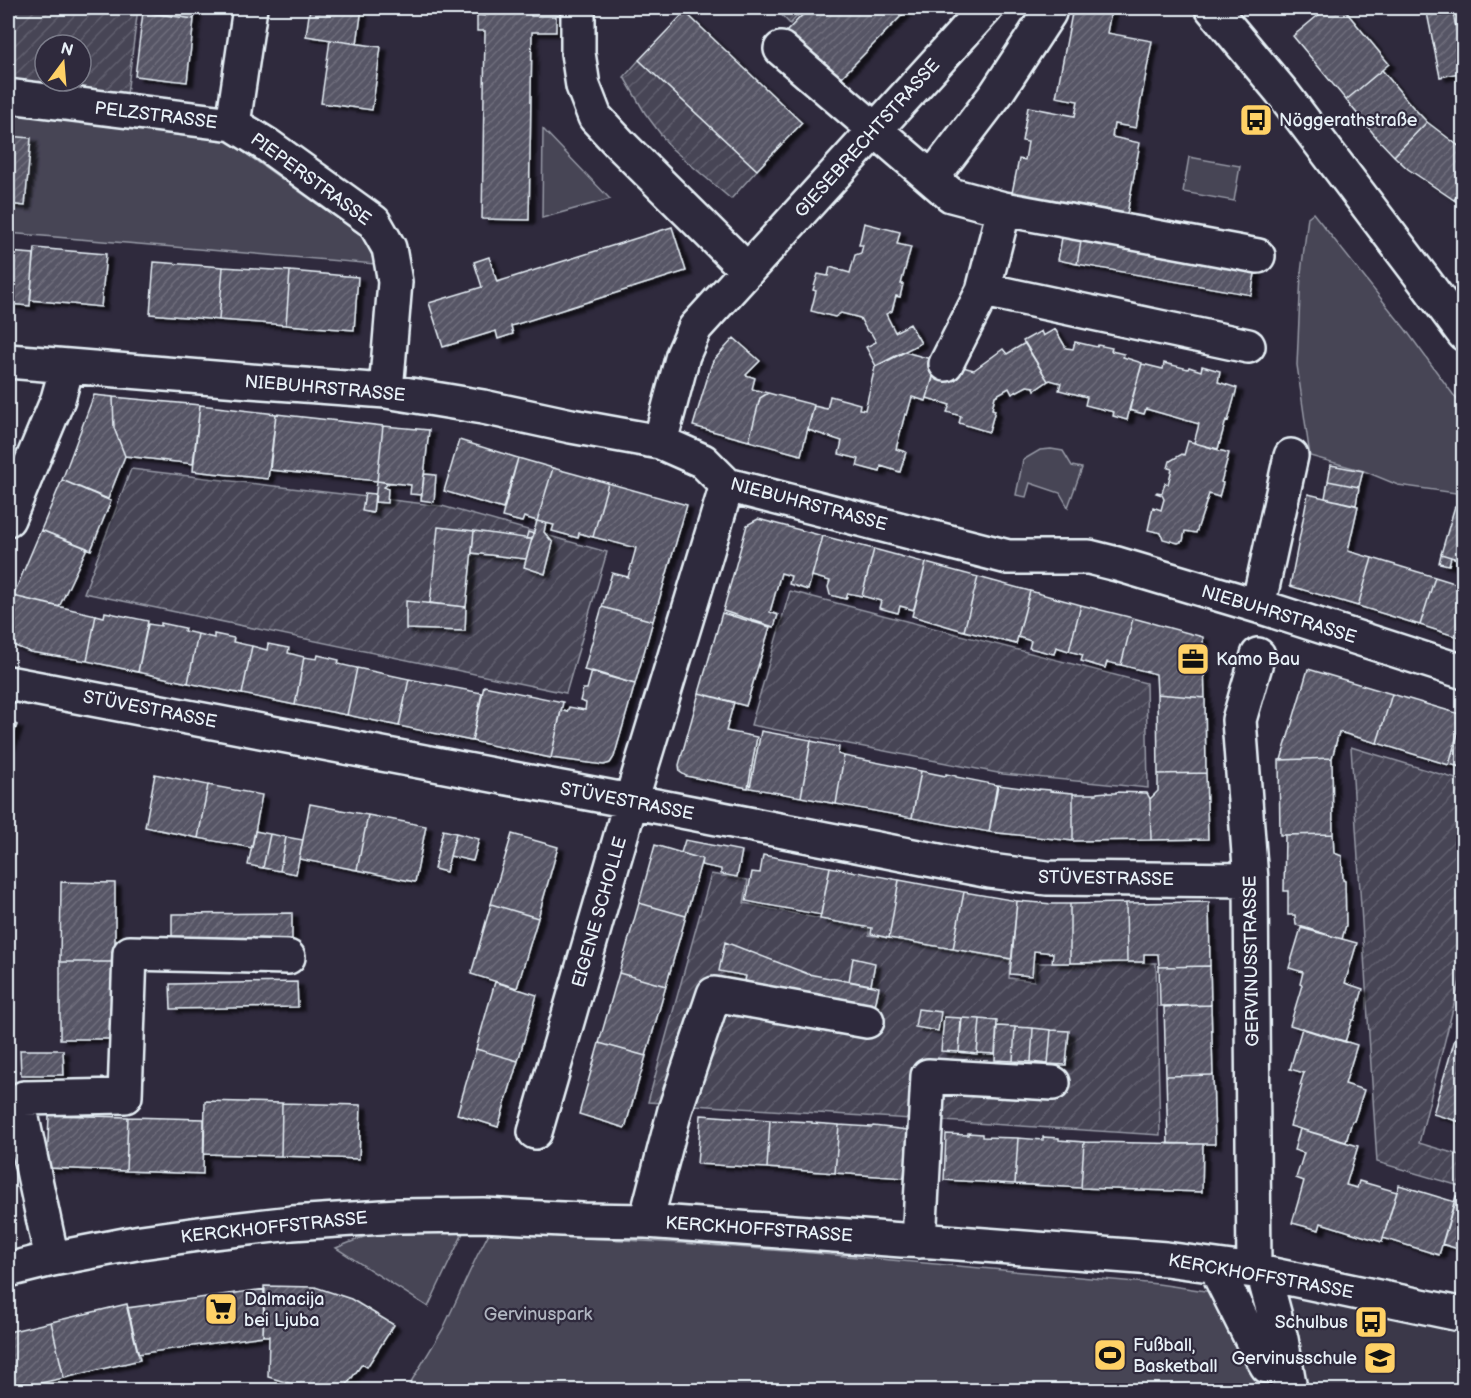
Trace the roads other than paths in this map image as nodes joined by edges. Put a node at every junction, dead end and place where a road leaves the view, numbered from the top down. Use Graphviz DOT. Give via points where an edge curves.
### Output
graph roads {
  1 [pos="250,8"];
  2 [pos="578,8"];
  3 [pos="986,8"];
  4 [pos="1212,8"];
  5 [pos="1049,13"];
  6 [pos="781,49"];
  7 [pos="8,96"];
  8 [pos="233,124"];
  9 [pos="875,129"];
  10 [pos="932,178"];
  11 [pos="1004,209"];
  12 [pos="1258,256"];
  13 [pos="747,270"];
  14 [pos="982,291"];
  15 [pos="1464,334"];
  16 [pos="1248,346"];
  17 [pos="8,361"];
  18 [pos="946,364"];
  19 [pos="67,367"];
  20 [pos="386,391"];
  21 [pos="660,442"];
  22 [pos="1291,456"];
  23 [pos="727,485"];
  24 [pos="8,519"];
  25 [pos="1258,606"];
  26 [pos="1258,655"];
  27 [pos="1464,672"];
  28 [pos="8,683"];
  29 [pos="631,801"];
  30 [pos="1251,880"];
  31 [pos="288,957"];
  32 [pos="867,1021"];
  33 [pos="1053,1083"];
  34 [pos="535,1132"];
  35 [pos="646,1221"];
  36 [pos="919,1241"];
  37 [pos="52,1259"];
  38 [pos="8,1270"];
  39 [pos="1260,1277"];
  40 [pos="1221,1278"];
  41 [pos="1464,1315"];
  42 [pos="1288,1380"];
  1 -- 8 [label="street, PIEPERSTRASSE"];
  2 -- 13 [label="street" via="583,86 595,117"];
  3 -- 9 [label="street, GIESEBRECHTSTRASSE"];
  4 -- 15 [label="street" via="1281,91"];
  5 -- 10 [label="street" via="996,94"];
  6 -- 9 [label="street"];
  7 -- 8 [label="street, PELZSTRASSE"];
  8 -- 20 [label="street, PIEPERSTRASSE" via="374,222 389,248 395,282"];
  9 -- 10 [label="street"];
  9 -- 13 [label="street, GIESEBRECHTSTRASSE"];
  10 -- 11 [label="street" via="951,195"];
  11 -- 12 [label="street"];
  11 -- 14 [label="street"];
  13 -- 21 [label="street, GIESEBRECHTSTRASSE" via="695,328 683,355"];
  14 -- 16 [label="street"];
  14 -- 18 [label="street"];
  17 -- 19 [label="street, NIEBUHRSTRASSE"];
  19 -- 20 [label="street, NIEBUHRSTRASSE"];
  19 -- 24 [label="street" via="58,399"];
  20 -- 21 [label="street, NIEBUHRSTRASSE"];
  21 -- 23 [label="street, NIEBUHRSTRASSE" via="703,461"];
  22 -- 25 [label="street"];
  23 -- 25 [label="street, NIEBUHRSTRASSE" via="1008,557 1089,557"];
  23 -- 29 [label="street, EIGENE SCHOLLE"];
  25 -- 27 [label="street, NIEBUHRSTRASSE"];
  26 -- 30 [label="street, GERVINUSSTRASSE" via="1239,720"];
  28 -- 29 [label="street, STÜVESTRASSE"];
  29 -- 30 [label="street, STÜVESTRASSE" via="990,871 1047,878"];
  29 -- 34 [label="street, EIGENE SCHOLLE"];
  30 -- 39 [label="street, GERVINUSSTRASSE"];
  31 -- 37 [label="street" via="130,953 125,1096 24,1098 20,1109"];
  32 -- 35 [label="street" via="714,994 675,1110"];
  33 -- 36 [label="street" via="928,1076"];
  35 -- 36 [label="street, KERCKHOFFSTRASSE"];
  35 -- 37 [label="street, KERCKHOFFSTRASSE" via="386,1216 206,1233"];
  36 -- 39 [label="street, KERCKHOFFSTRASSE" via="1166,1258"];
  37 -- 38 [label="street, KERCKHOFFSTRASSE"];
  39 -- 41 [label="street, KERCKHOFFSTRASSE"];
  39 -- 42 [label="street, GERVINUSSTRASSE" via="1281,1339"];
  40 -- 42 [label="street, GERVINUSSTRASSE" via="1267,1366"];
}
